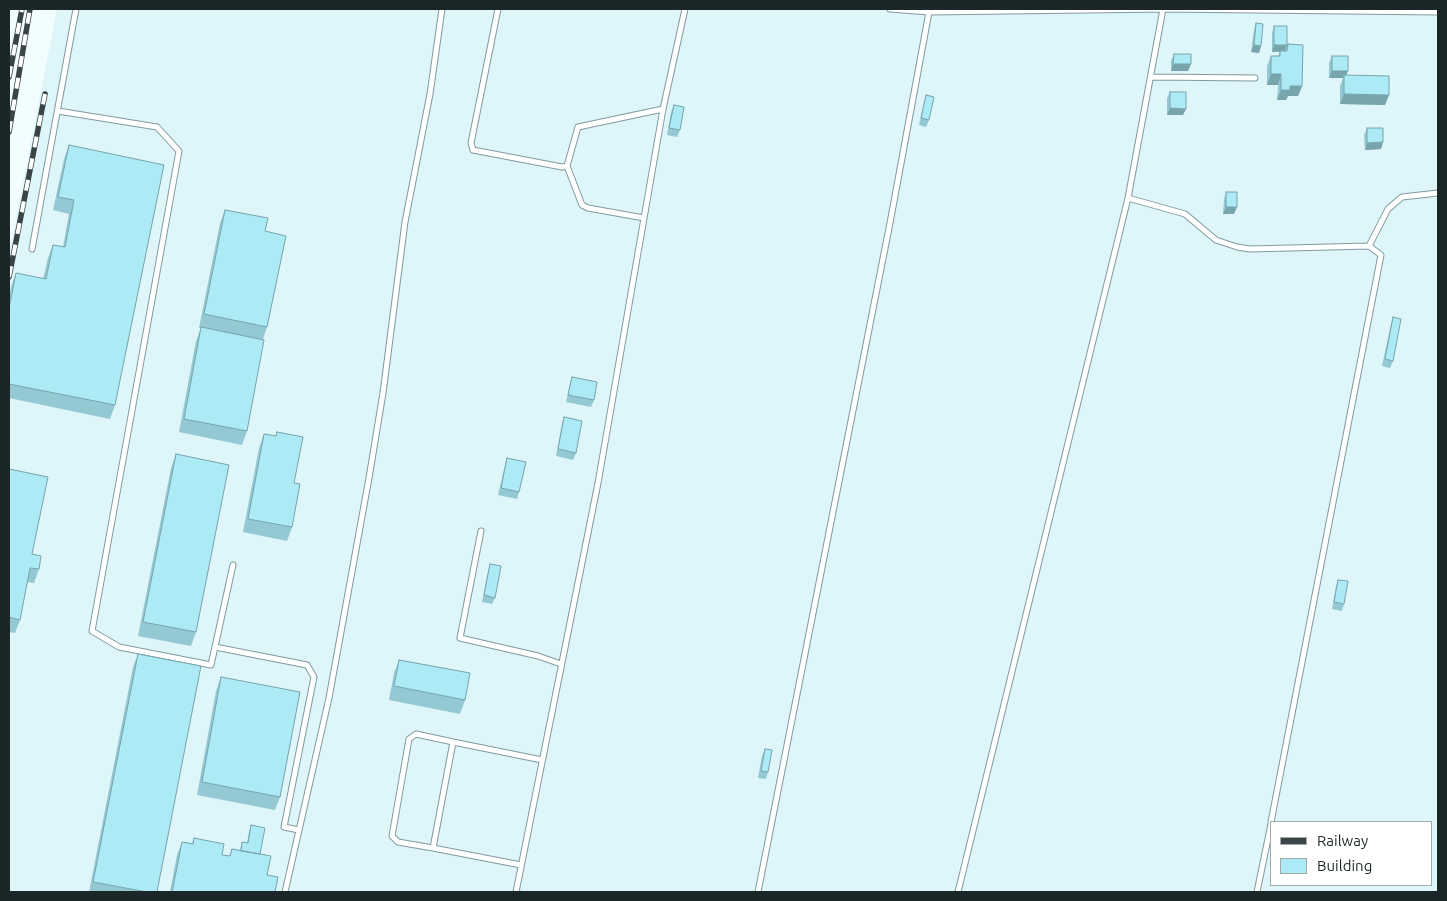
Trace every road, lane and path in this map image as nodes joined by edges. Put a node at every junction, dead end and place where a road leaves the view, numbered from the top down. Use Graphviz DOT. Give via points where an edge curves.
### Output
graph roads {
  1 [pos="76,9"];
  2 [pos="442,9"];
  3 [pos="498,9"];
  4 [pos="685,9"];
  5 [pos="890,9"];
  6 [pos="1163,9"];
  7 [pos="1427,10"];
  8 [pos="929,12"];
  9 [pos="1438,12"];
  10 [pos="1151,77"];
  11 [pos="1255,78"];
  12 [pos="663,109"];
  13 [pos="58,111"];
  14 [pos="567,166"];
  15 [pos="1438,193"];
  16 [pos="1128,198"];
  17 [pos="644,218"];
  18 [pos="1369,246"];
  19 [pos="32,249"];
  20 [pos="481,531"];
  21 [pos="233,565"];
  22 [pos="215,647"];
  23 [pos="561,664"];
  24 [pos="453,742"];
  25 [pos="542,760"];
  26 [pos="1271,821"];
  27 [pos="1270,828"];
  28 [pos="299,830"];
  29 [pos="433,848"];
  30 [pos="521,865"];
  31 [pos="285,892"];
  32 [pos="516,892"];
  33 [pos="758,892"];
  34 [pos="958,892"];
  35 [pos="1258,892"];
  1 -- 13 [label="lane"];
  2 -- 28 [label="lane" via="430,94 405,222 369,478 329,698"];
  3 -- 14 [label="lane" via="471,147 476,152"];
  4 -- 12 [label="lane"];
  5 -- 8 [label="lane"];
  6 -- 7 [label="lane"];
  6 -- 8 [label="lane"];
  6 -- 10 [label="lane"];
  7 -- 9 [label="lane"];
  8 -- 33 [label="lane"];
  10 -- 11 [label="lane"];
  10 -- 16 [label="lane"];
  12 -- 14 [label="lane" via="580,125"];
  12 -- 17 [label="lane"];
  13 -- 19 [label="lane"];
  13 -- 22 [label="lane" via="158,127 179,151 92,631 119,647 211,665"];
  14 -- 17 [label="lane" via="582,205"];
  15 -- 18 [label="lane" via="1402,197 1388,209"];
  16 -- 18 [label="lane" via="1185,214 1216,240 1237,247"];
  16 -- 34 [label="lane"];
  17 -- 23 [label="lane" via="598,483"];
  18 -- 26 [label="lane" via="1382,256"];
  20 -- 23 [label="lane" via="460,638"];
  21 -- 22 [label="lane"];
  22 -- 28 [label="lane" via="307,665 314,676 284,827"];
  23 -- 25 [label="lane"];
  24 -- 25 [label="lane"];
  24 -- 29 [label="lane"];
  24 -- 29 [label="lane" via="416,734 409,739 392,836 398,842"];
  25 -- 30 [label="lane"];
  27 -- 35 [label="lane"];
  28 -- 31 [label="lane"];
  29 -- 30 [label="lane"];
  30 -- 32 [label="lane"];
}
